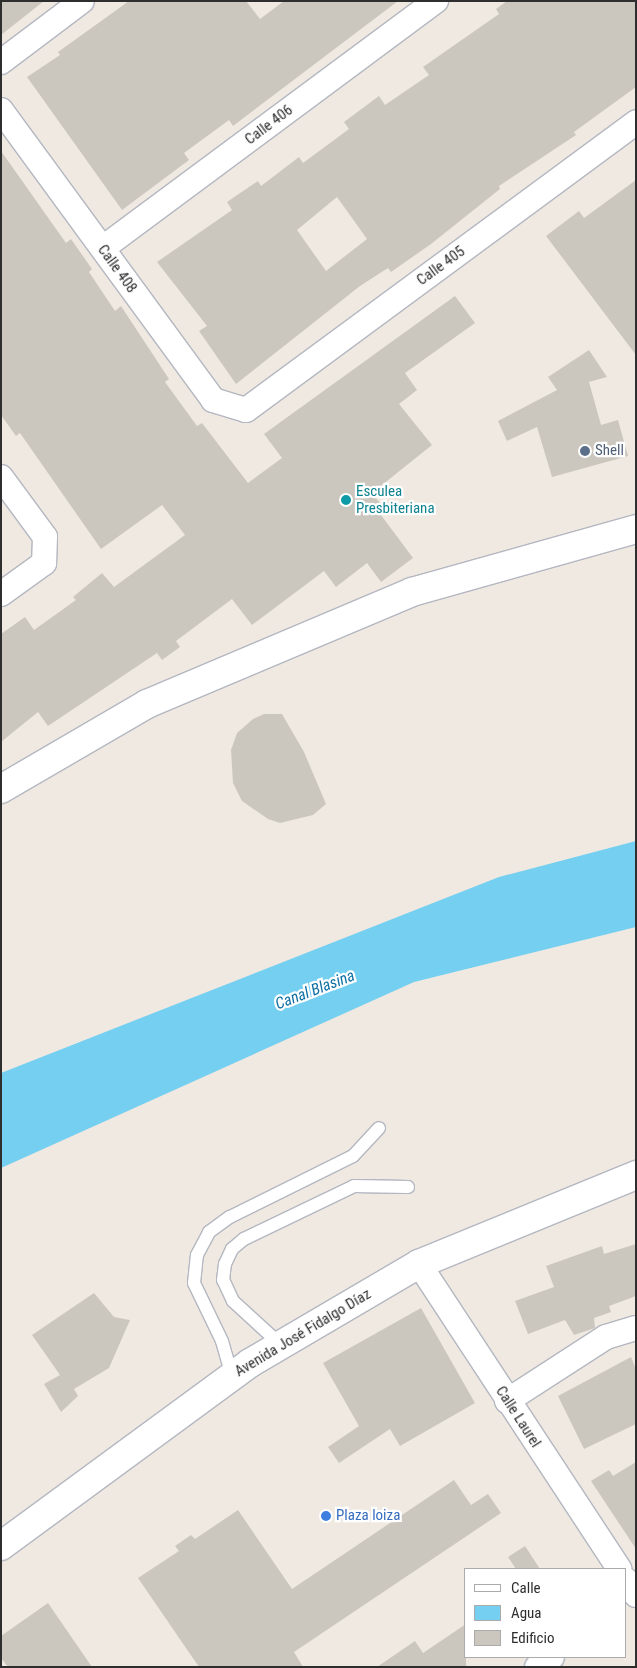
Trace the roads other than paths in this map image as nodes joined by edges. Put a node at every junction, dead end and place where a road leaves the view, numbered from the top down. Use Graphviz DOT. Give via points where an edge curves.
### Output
graph roads {
  1 [pos="82,1"];
  2 [pos="436,1"];
  3 [pos="1,62"];
  4 [pos="1,110"];
  5 [pos="636,122"];
  6 [pos="102,248"];
  7 [pos="246,410"];
  8 [pos="1,477"];
  9 [pos="636,529"];
  10 [pos="1,594"];
  11 [pos="1,789"];
  12 [pos="379,1128"];
  13 [pos="636,1175"];
  14 [pos="408,1187"];
  15 [pos="419,1264"];
  16 [pos="636,1328"];
  17 [pos="281,1345"];
  18 [pos="232,1376"];
  19 [pos="507,1401"];
  20 [pos="1,1546"];
  21 [pos="618,1568"];
  22 [pos="627,1581"];
  23 [pos="636,1594"];
  24 [pos="550,1658"];
  25 [pos="537,1667"];
  1 -- 3 [label="street"];
  2 -- 6 [label="street, Calle 406"];
  4 -- 6 [label="street, Calle 408"];
  5 -- 7 [label="street, Calle 405"];
  6 -- 7 [label="street, Calle 408" via="213,400"];
  8 -- 10 [label="street" via="45,536 44,563"];
  9 -- 11 [label="street" via="412,592 146,704"];
  12 -- 18 [label="lane" via="353,1156 230,1217 209,1232 197,1255 194,1284 222,1341"];
  13 -- 15 [label="street, Avenida José Fidalgo Díaz"];
  14 -- 17 [label="lane" via="354,1186 244,1239 232,1249 225,1264 223,1280 233,1300"];
  15 -- 17 [label="street, Avenida José Fidalgo Díaz"];
  15 -- 19 [label="street, Calle Laurel"];
  16 -- 19 [label="street" via="606,1337"];
  17 -- 18 [label="street, Avenida José Fidalgo Díaz"];
  18 -- 20 [label="street, Avenida José Fidalgo Díaz"];
  19 -- 21 [label="street, Calle Laurel"];
  22 -- 23 [label="street"];
  24 -- 25 [label="street"];
}
